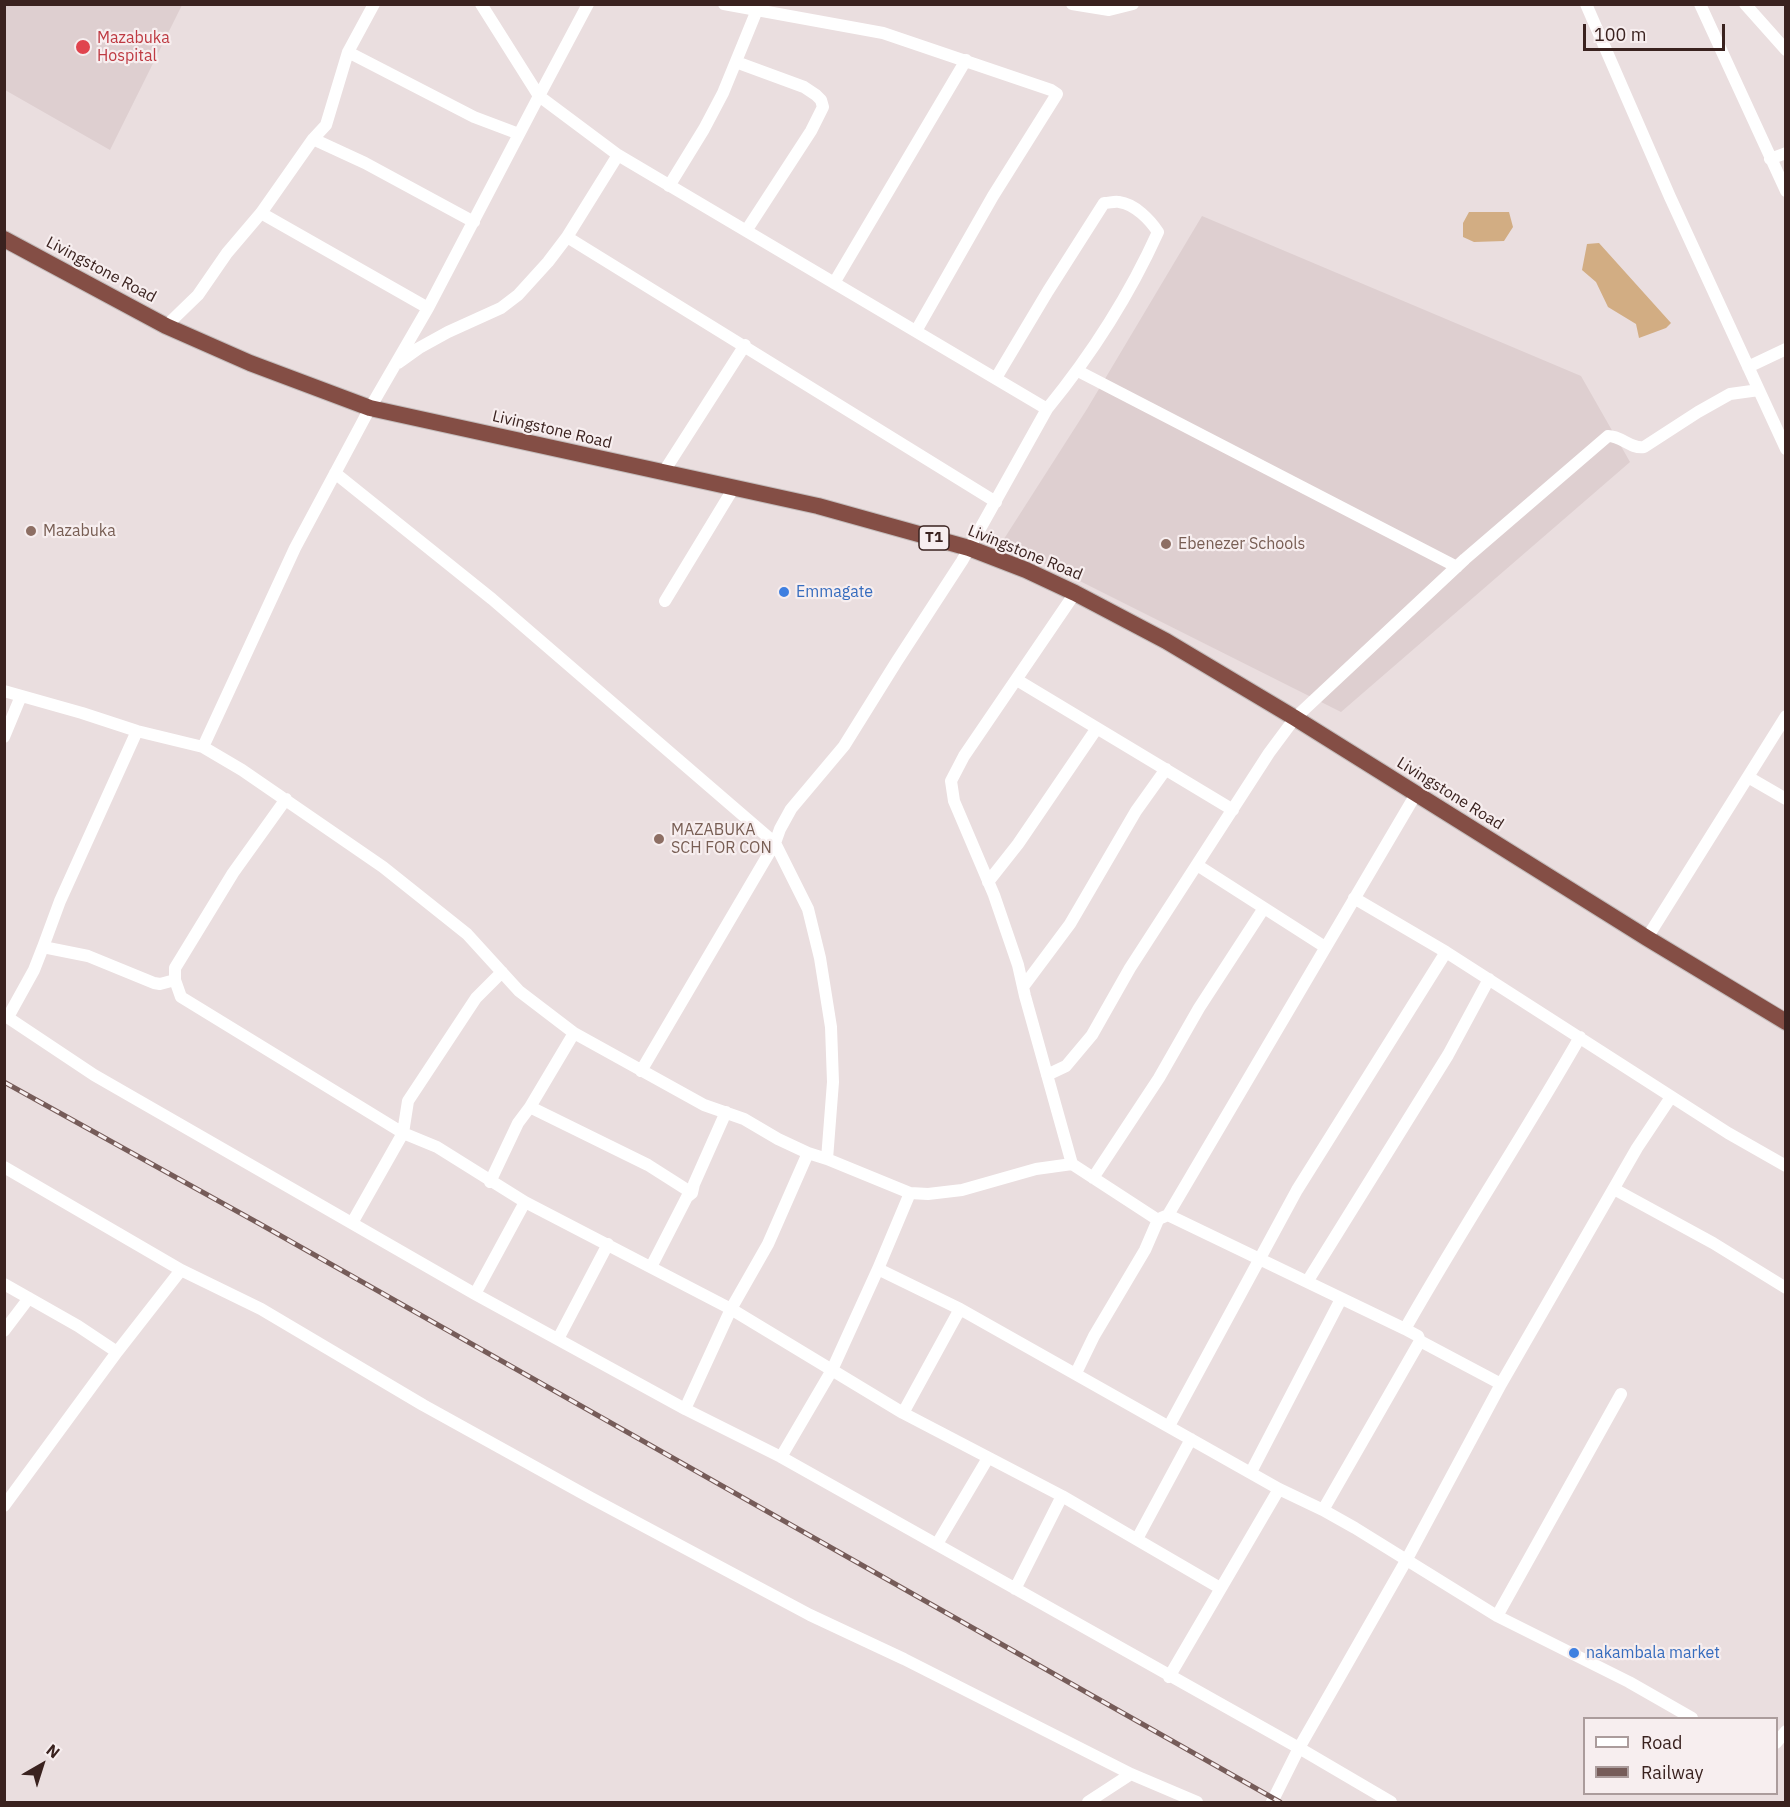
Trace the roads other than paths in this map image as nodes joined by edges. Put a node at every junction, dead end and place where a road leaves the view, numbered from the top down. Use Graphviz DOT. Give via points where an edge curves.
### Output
graph roads {
  1 [pos="374,4"];
  2 [pos="481,4"];
  3 [pos="588,4"];
  4 [pos="724,4"];
  5 [pos="1072,4"];
  6 [pos="1133,4"];
  7 [pos="1586,4"];
  8 [pos="1700,4"];
  9 [pos="1747,5"];
  10 [pos="757,10"];
  11 [pos="1785,50"];
  12 [pos="348,52"];
  13 [pos="966,60"];
  14 [pos="736,62"];
  15 [pos="539,96"];
  16 [pos="519,134"];
  17 [pos="312,139"];
  18 [pos="1785,153"];
  19 [pos="618,155"];
  20 [pos="1770,159"];
  21 [pos="669,186"];
  22 [pos="1785,191"];
  23 [pos="261,213"];
  24 [pos="474,222"];
  25 [pos="746,231"];
  26 [pos="567,237"];
  27 [pos="4,239"];
  28 [pos="834,283"];
  29 [pos="428,308"];
  30 [pos="166,326"];
  31 [pos="916,331"];
  32 [pos="745,345"];
  33 [pos="1785,349"];
  34 [pos="393,367"];
  35 [pos="1748,367"];
  36 [pos="1078,371"];
  37 [pos="996,378"];
  38 [pos="1759,390"];
  39 [pos="370,408"];
  40 [pos="1047,409"];
  41 [pos="1785,449"];
  42 [pos="335,473"];
  43 [pos="663,473"];
  44 [pos="733,489"];
  45 [pos="996,502"];
  46 [pos="969,548"];
  47 [pos="1457,567"];
  48 [pos="1075,593"];
  49 [pos="665,601"];
  50 [pos="1017,680"];
  51 [pos="4,691"];
  52 [pos="21,696"];
  53 [pos="1785,716"];
  54 [pos="1295,718"];
  55 [pos="1097,728"];
  56 [pos="137,731"];
  57 [pos="4,737"];
  58 [pos="203,747"];
  59 [pos="1166,769"];
  60 [pos="1748,777"];
  61 [pos="1416,794"];
  62 [pos="1785,798"];
  63 [pos="286,799"];
  64 [pos="1233,810"];
  65 [pos="775,843"];
  66 [pos="1197,865"];
  67 [pos="988,882"];
  68 [pos="1354,897"];
  69 [pos="1264,908"];
  70 [pos="1647,938"];
  71 [pos="43,947"];
  72 [pos="1324,947"];
  73 [pos="1446,952"];
  74 [pos="502,972"];
  75 [pos="175,980"];
  76 [pos="1489,980"];
  77 [pos="1023,987"];
  78 [pos="6,1016"];
  79 [pos="1785,1022"];
  80 [pos="574,1033"];
  81 [pos="1580,1037"];
  82 [pos="641,1071"];
  83 [pos="1047,1075"];
  84 [pos="1671,1096"];
  85 [pos="530,1107"];
  86 [pos="726,1112"];
  87 [pos="402,1133"];
  88 [pos="808,1153"];
  89 [pos="828,1159"];
  90 [pos="1072,1164"];
  91 [pos="1785,1166"];
  92 [pos="4,1167"];
  93 [pos="1093,1178"];
  94 [pos="490,1182"];
  95 [pos="1614,1189"];
  96 [pos="692,1193"];
  97 [pos="909,1193"];
  98 [pos="525,1202"];
  99 [pos="1163,1218"];
  100 [pos="352,1223"];
  101 [pos="608,1244"];
  102 [pos="1258,1257"];
  103 [pos="651,1267"];
  104 [pos="878,1269"];
  105 [pos="181,1270"];
  106 [pos="1308,1282"];
  107 [pos="4,1284"];
  108 [pos="1785,1288"];
  109 [pos="475,1294"];
  110 [pos="29,1298"];
  111 [pos="1341,1299"];
  112 [pos="731,1309"];
  113 [pos="960,1309"];
  114 [pos="1405,1329"];
  115 [pos="4,1331"];
  116 [pos="558,1340"];
  117 [pos="1420,1341"];
  118 [pos="117,1352"];
  119 [pos="832,1370"];
  120 [pos="1076,1373"];
  121 [pos="1501,1384"];
  122 [pos="1621,1394"];
  123 [pos="685,1409"];
  124 [pos="903,1413"];
  125 [pos="1169,1426"];
  126 [pos="1191,1439"];
  127 [pos="781,1457"];
  128 [pos="988,1458"];
  129 [pos="1251,1472"];
  130 [pos="1279,1489"];
  131 [pos="1062,1496"];
  132 [pos="4,1506"];
  133 [pos="1323,1510"];
  134 [pos="1137,1539"];
  135 [pos="937,1544"];
  136 [pos="1407,1559"];
  137 [pos="1220,1588"];
  138 [pos="1015,1589"];
  139 [pos="1497,1616"];
  140 [pos="1169,1677"];
  141 [pos="1689,1717"];
  142 [pos="1299,1748"];
  143 [pos="1131,1774"];
  144 [pos="1088,1803"];
  145 [pos="1197,1803"];
  146 [pos="1272,1803"];
  147 [pos="1391,1803"];
  1 -- 12 [label="street"];
  2 -- 15 [label="street"];
  3 -- 15 [label="street"];
  4 -- 10 [label="street"];
  5 -- 6 [label="street" via="1108,10"];
  7 -- 35 [label="street"];
  8 -- 20 [label="street"];
  9 -- 11 [label="street"];
  10 -- 13 [label="street" via="883,33"];
  10 -- 14 [label="street"];
  12 -- 16 [label="street" via="474,117"];
  12 -- 17 [label="street" via="326,125"];
  13 -- 28 [label="street"];
  13 -- 31 [label="street" via="1057,94"];
  14 -- 21 [label="street" via="704,129"];
  14 -- 25 [label="street" via="804,87 824,107"];
  15 -- 16 [label="street"];
  15 -- 19 [label="street"];
  16 -- 24 [label="street"];
  17 -- 23 [label="street"];
  17 -- 24 [label="street"];
  18 -- 20 [label="street"];
  19 -- 21 [label="street"];
  19 -- 26 [label="street"];
  20 -- 22 [label="street"];
  21 -- 25 [label="street"];
  23 -- 29 [label="street"];
  23 -- 30 [label="street" via="198,295"];
  24 -- 29 [label="street"];
  25 -- 28 [label="street"];
  26 -- 32 [label="street"];
  26 -- 34 [label="street" via="518,295 501,308 448,332"];
  27 -- 30 [label="highway, Livingstone Road / T1"];
  28 -- 31 [label="street"];
  29 -- 34 [label="street"];
  30 -- 39 [label="highway, Livingstone Road / T1" via="249,363"];
  31 -- 37 [label="street"];
  32 -- 43 [label="street"];
  32 -- 45 [label="street"];
  33 -- 35 [label="street"];
  34 -- 39 [label="street"];
  35 -- 38 [label="street"];
  36 -- 37 [label="street" via="1132,287 1158,232 1150,220 1119,202 1104,203"];
  36 -- 40 [label="street"];
  36 -- 47 [label="street"];
  37 -- 40 [label="street"];
  38 -- 41 [label="street"];
  38 -- 47 [label="street" via="1730,394 1644,447 1636,448 1617,436 1608,436"];
  39 -- 42 [label="street"];
  39 -- 43 [label="highway, Livingstone Road / T1"];
  40 -- 45 [label="street"];
  42 -- 58 [label="street" via="295,548"];
  42 -- 65 [label="street" via="492,599"];
  43 -- 44 [label="highway, Livingstone Road / T1"];
  44 -- 46 [label="highway, Livingstone Road / T1" via="818,506"];
  44 -- 49 [label="street"];
  45 -- 46 [label="street"];
  46 -- 48 [label="highway, Livingstone Road / T1"];
  46 -- 65 [label="street" via="844,746 791,809"];
  47 -- 54 [label="street"];
  48 -- 50 [label="street"];
  48 -- 54 [label="highway, Livingstone Road / T1" via="1166,641"];
  50 -- 55 [label="street"];
  50 -- 67 [label="street" via="951,781 954,801"];
  51 -- 52 [label="street"];
  52 -- 56 [label="street"];
  52 -- 57 [label="street"];
  53 -- 60 [label="street"];
  54 -- 61 [label="highway, Livingstone Road / T1"];
  54 -- 64 [label="street"];
  55 -- 59 [label="street"];
  55 -- 67 [label="street"];
  56 -- 58 [label="street"];
  56 -- 71 [label="street"];
  58 -- 63 [label="street"];
  59 -- 64 [label="street"];
  59 -- 77 [label="street" via="1136,811 1070,924"];
  60 -- 62 [label="street"];
  60 -- 70 [label="street"];
  61 -- 68 [label="street"];
  61 -- 70 [label="highway, Livingstone Road / T1"];
  63 -- 74 [label="street" via="383,867 468,934"];
  63 -- 75 [label="street" via="227,883 175,968"];
  64 -- 66 [label="street"];
  65 -- 82 [label="street"];
  65 -- 89 [label="street" via="808,909 820,958 832,1048"];
  66 -- 69 [label="street"];
  66 -- 83 [label="street" via="1092,1035 1066,1066"];
  67 -- 77 [label="street"];
  68 -- 72 [label="street"];
  68 -- 73 [label="street"];
  69 -- 72 [label="street"];
  69 -- 93 [label="street"];
  70 -- 79 [label="highway, Livingstone Road / T1"];
  71 -- 75 [label="street" via="88,956 154,983"];
  71 -- 78 [label="street"];
  72 -- 99 [label="street"];
  73 -- 76 [label="street"];
  73 -- 102 [label="street"];
  74 -- 80 [label="street" via="519,991"];
  74 -- 87 [label="street" via="476,998 408,1101"];
  75 -- 87 [label="street" via="181,997"];
  76 -- 81 [label="street"];
  76 -- 106 [label="street" via="1448,1055"];
  77 -- 83 [label="street"];
  78 -- 100 [label="street" via="93,1076"];
  80 -- 82 [label="street"];
  80 -- 85 [label="street"];
  81 -- 84 [label="street"];
  81 -- 114 [label="street"];
  82 -- 86 [label="street" via="704,1106"];
  83 -- 90 [label="street"];
  84 -- 91 [label="street"];
  84 -- 95 [label="street"];
  85 -- 94 [label="street" via="518,1123"];
  85 -- 96 [label="street" via="648,1166"];
  86 -- 88 [label="street"];
  86 -- 96 [label="street"];
  87 -- 94 [label="street" via="437,1147"];
  87 -- 100 [label="street"];
  88 -- 89 [label="street"];
  88 -- 112 [label="street" via="768,1244"];
  89 -- 97 [label="street"];
  90 -- 93 [label="street"];
  90 -- 97 [label="street" via="1036,1169 962,1190"];
  92 -- 105 [label="street"];
  93 -- 99 [label="street"];
  94 -- 98 [label="street"];
  95 -- 108 [label="street"];
  95 -- 121 [label="street"];
  96 -- 103 [label="street"];
  97 -- 104 [label="street"];
  98 -- 101 [label="street"];
  98 -- 109 [label="street"];
  99 -- 102 [label="street"];
  99 -- 120 [label="street"];
  100 -- 109 [label="street"];
  101 -- 103 [label="street"];
  101 -- 116 [label="street"];
  102 -- 106 [label="street"];
  102 -- 125 [label="street"];
  103 -- 112 [label="street"];
  104 -- 113 [label="street"];
  104 -- 119 [label="street"];
  105 -- 118 [label="street"];
  105 -- 143 [label="street" via="261,1309 423,1405 810,1615"];
  106 -- 111 [label="street"];
  107 -- 110 [label="street"];
  109 -- 116 [label="street"];
  110 -- 115 [label="street"];
  110 -- 118 [label="street"];
  111 -- 114 [label="street"];
  111 -- 129 [label="street"];
  112 -- 119 [label="street"];
  112 -- 123 [label="street"];
  113 -- 120 [label="street"];
  113 -- 124 [label="street"];
  114 -- 117 [label="street"];
  116 -- 123 [label="street"];
  117 -- 121 [label="street"];
  117 -- 133 [label="street"];
  118 -- 132 [label="street"];
  119 -- 124 [label="street"];
  119 -- 127 [label="street"];
  120 -- 125 [label="street"];
  121 -- 136 [label="street"];
  122 -- 139 [label="street"];
  123 -- 127 [label="street"];
  124 -- 128 [label="street"];
  125 -- 126 [label="street"];
  126 -- 129 [label="street"];
  126 -- 134 [label="street"];
  127 -- 135 [label="street"];
  128 -- 131 [label="street"];
  128 -- 135 [label="street"];
  129 -- 130 [label="street"];
  130 -- 133 [label="street"];
  130 -- 137 [label="street"];
  131 -- 134 [label="street"];
  131 -- 138 [label="street"];
  133 -- 136 [label="street"];
  134 -- 137 [label="street"];
  135 -- 138 [label="street"];
  136 -- 139 [label="street"];
  136 -- 142 [label="street"];
  137 -- 140 [label="street"];
  138 -- 140 [label="street"];
  139 -- 141 [label="street" via="1629,1682"];
  140 -- 142 [label="street"];
  142 -- 146 [label="street"];
  142 -- 147 [label="street"];
  143 -- 144 [label="street"];
  143 -- 145 [label="street"];
}
